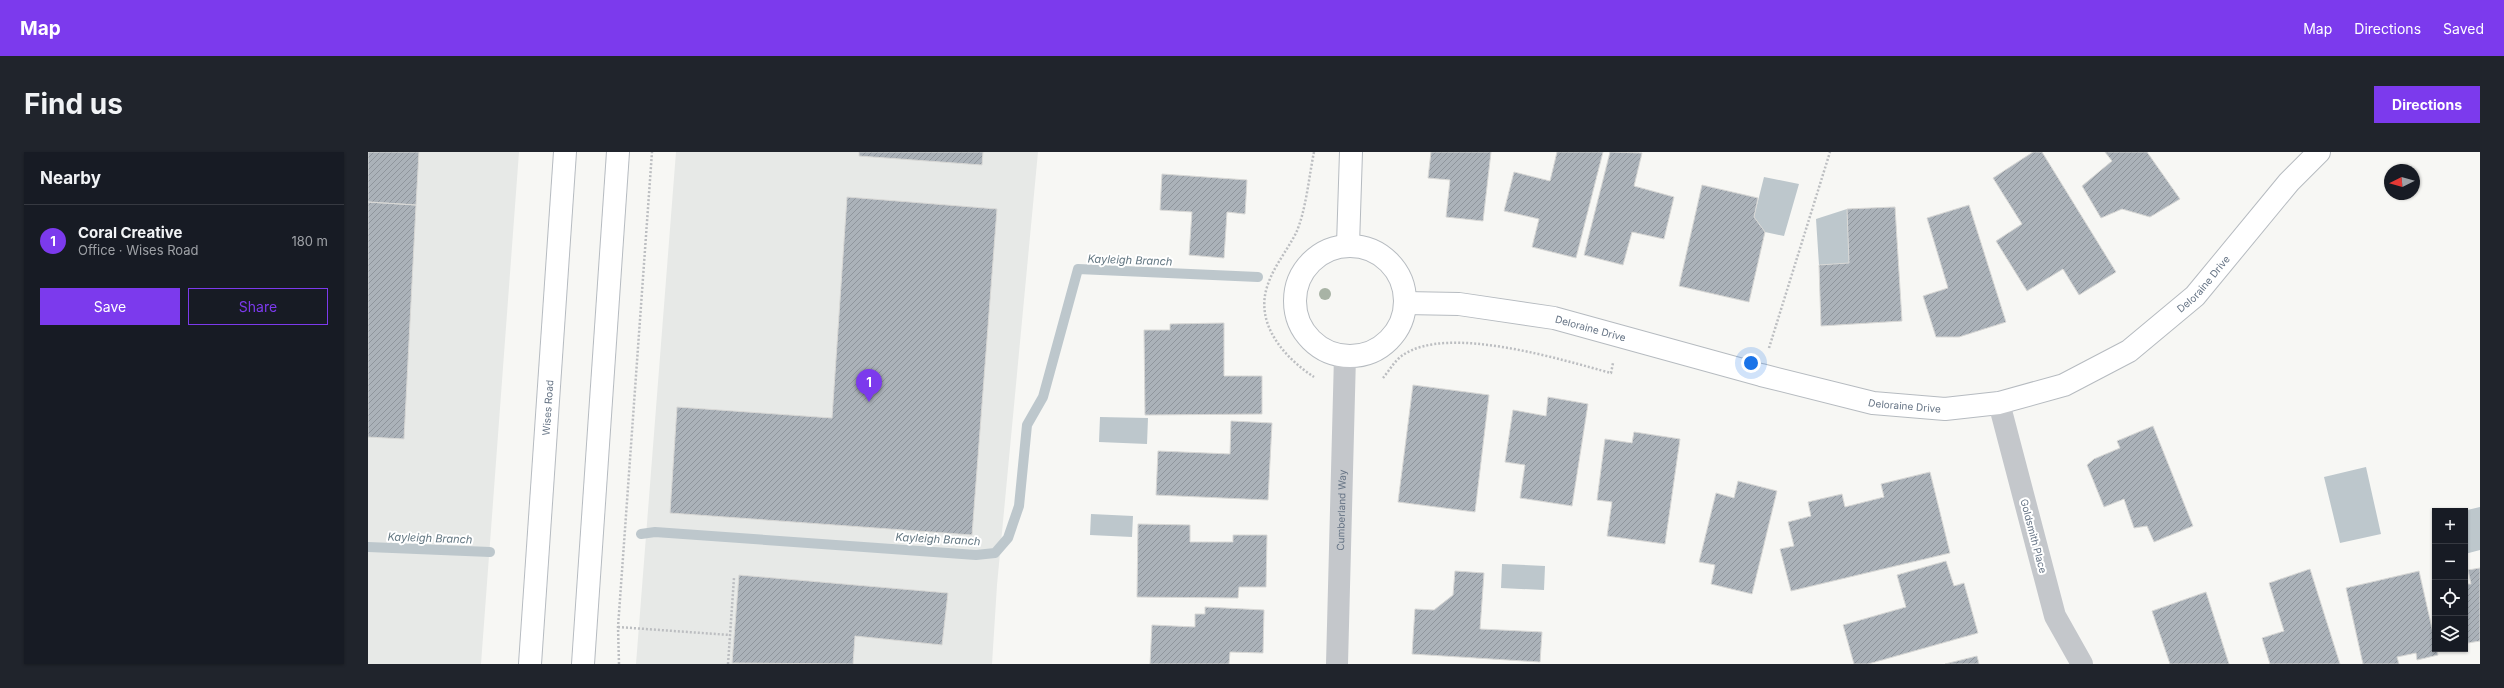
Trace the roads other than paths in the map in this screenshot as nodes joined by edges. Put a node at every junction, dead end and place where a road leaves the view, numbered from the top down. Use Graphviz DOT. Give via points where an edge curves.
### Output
graph roads {
  1 [pos="565,152"];
  2 [pos="618,152"];
  3 [pos="1351,152"];
  4 [pos="2319,152"];
  5 [pos="1348,245"];
  6 [pos="1405,303"];
  7 [pos="1346,356"];
  8 [pos="1999,403"];
  9 [pos="587,618"];
  10 [pos="530,664"];
  11 [pos="583,664"];
  12 [pos="592,664"];
  13 [pos="1337,664"];
  14 [pos="2082,664"];
  1 -- 10 [label="street, Wises Road"];
  2 -- 9 [label="street"];
  3 -- 5 [label="street"];
  4 -- 8 [label="street, Deloraine Drive" via="2289,182 2195,296 2129,351 2064,385"];
  5 -- 6 [label="street" via="1365,247 1382,255 1398,274 1403,285"];
  5 -- 7 [label="street" via="1324,252 1314,258 1302,273 1296,290 1295,308 1301,326 1312,341 1328,351"];
  6 -- 7 [label="street" via="1402,320 1393,336 1380,348"];
  6 -- 8 [label="street, Deloraine Drive" via="1459,304 1554,318 1873,403 1945,409"];
  7 -- 13 [label="street, Cumberland Way"];
  8 -- 14 [label="street, Goldsmith Place" via="2056,616"];
  9 -- 11 [label="street"];
  9 -- 12 [label="street"];
}
